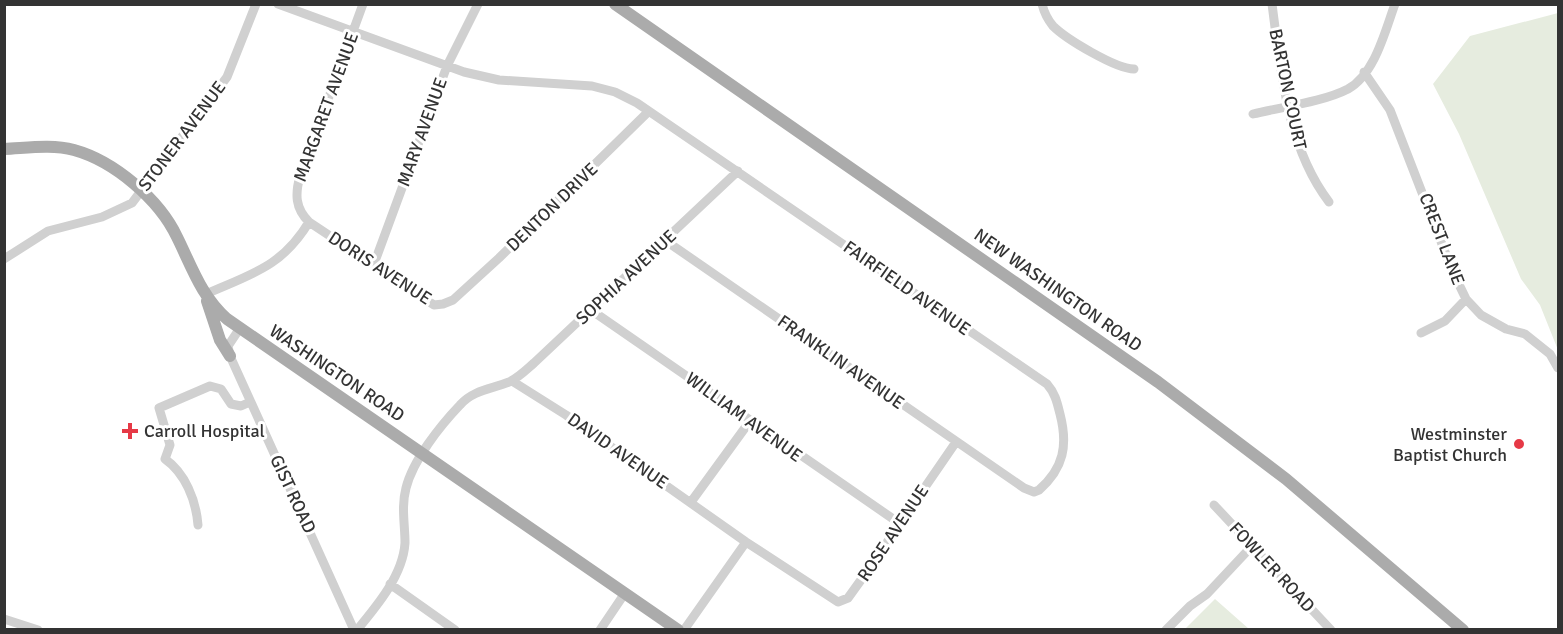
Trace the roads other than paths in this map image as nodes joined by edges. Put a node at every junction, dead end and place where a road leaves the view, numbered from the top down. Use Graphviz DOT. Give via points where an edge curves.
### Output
graph roads {
  1 [pos="256,4"];
  2 [pos="278,4"];
  3 [pos="363,4"];
  4 [pos="478,4"];
  5 [pos="615,4"];
  6 [pos="1042,4"];
  7 [pos="1272,4"];
  8 [pos="1395,4"];
  9 [pos="353,32"];
  10 [pos="447,66"];
  11 [pos="1134,69"];
  12 [pos="1364,72"];
  13 [pos="1289,105"];
  14 [pos="648,112"];
  15 [pos="1253,114"];
  16 [pos="4,149"];
  17 [pos="738,171"];
  18 [pos="143,191"];
  19 [pos="1329,202"];
  20 [pos="309,222"];
  21 [pos="666,241"];
  22 [pos="4,259"];
  23 [pos="374,264"];
  24 [pos="206,294"];
  25 [pos="1466,299"];
  26 [pos="453,300"];
  27 [pos="591,310"];
  28 [pos="240,328"];
  29 [pos="1421,333"];
  30 [pos="230,356"];
  31 [pos="1558,369"];
  32 [pos="512,381"];
  33 [pos="250,402"];
  34 [pos="750,421"];
  35 [pos="956,442"];
  36 [pos="422,453"];
  37 [pos="1016,483"];
  38 [pos="691,502"];
  39 [pos="1214,505"];
  40 [pos="899,524"];
  41 [pos="198,525"];
  42 [pos="746,542"];
  43 [pos="1252,546"];
  44 [pos="390,584"];
  45 [pos="822,592"];
  46 [pos="625,593"];
  47 [pos="4,619"];
  48 [pos="38,630"];
  49 [pos="356,630"];
  50 [pos="455,630"];
  51 [pos="600,630"];
  52 [pos="678,630"];
  53 [pos="684,630"];
  54 [pos="1166,630"];
  55 [pos="1331,630"];
  56 [pos="1463,630"];
  1 -- 18 [label="street, STONER AVENUE" via="227,78"];
  2 -- 9 [label="street, FAIRFIELD AVENUE"];
  3 -- 9 [label="street, MARGARET AVENUE"];
  4 -- 10 [label="street, MARY AVENUE"];
  5 -- 56 [label="main road, NEW WASHINGTON ROAD" via="1158,382 1303,494"];
  6 -- 11 [label="street" via="1048,20 1066,37 1126,69"];
  7 -- 13 [label="street, BARTON COURT"];
  8 -- 12 [label="street" via="1377,51"];
  9 -- 10 [label="street, FAIRFIELD AVENUE"];
  9 -- 20 [label="street, MARGARET AVENUE" via="297,185 297,204"];
  10 -- 14 [label="street, FAIRFIELD AVENUE" via="500,80 602,88 627,97"];
  10 -- 23 [label="street, MARY AVENUE"];
  12 -- 13 [label="street" via="1348,88"];
  12 -- 25 [label="street, CREST LANE" via="1390,110"];
  13 -- 15 [label="street"];
  13 -- 19 [label="street, BARTON COURT" via="1303,161"];
  14 -- 17 [label="street, FAIRFIELD AVENUE"];
  14 -- 26 [label="street, DENTON DRIVE"];
  16 -- 18 [label="main road, WASHINGTON ROAD" via="72,149 102,163"];
  17 -- 21 [label="street, SOPHIA AVENUE"];
  17 -- 37 [label="street, FAIRFIELD AVENUE" via="1047,384 1055,396 1063,425 1063,457 1039,490 1030,491"];
  18 -- 22 [label="street, STONER AVENUE" via="120,210 48,231"];
  18 -- 24 [label="main road, WASHINGTON ROAD" via="167,216"];
  20 -- 23 [label="street, DORIS AVENUE"];
  20 -- 24 [label="street" via="280,258"];
  21 -- 27 [label="street, SOPHIA AVENUE"];
  21 -- 35 [label="street, FRANKLIN AVENUE"];
  23 -- 26 [label="street, DORIS AVENUE" via="427,302 436,305"];
  24 -- 28 [label="main road, WASHINGTON ROAD" via="219,312"];
  24 -- 30 [label="main road" via="220,340"];
  25 -- 29 [label="street" via="1445,321"];
  25 -- 31 [label="street, CREST LANE" via="1481,315 1525,334 1550,354"];
  27 -- 32 [label="street, SOPHIA AVENUE"];
  27 -- 34 [label="street, WILLIAM AVENUE"];
  28 -- 30 [label="street" via="228,346"];
  28 -- 36 [label="main road, WASHINGTON ROAD"];
  30 -- 33 [label="street, GIST ROAD"];
  32 -- 36 [label="street" via="466,399"];
  32 -- 38 [label="street, DAVID AVENUE"];
  33 -- 41 [label="street" via="241,406 231,404 221,389 210,386 159,408 170,445 165,459 178,468 196,508"];
  33 -- 49 [label="street, GIST ROAD"];
  34 -- 38 [label="street"];
  34 -- 40 [label="street, WILLIAM AVENUE"];
  35 -- 37 [label="street, FRANKLIN AVENUE"];
  35 -- 40 [label="street, ROSE AVENUE"];
  36 -- 44 [label="street" via="405,489 404,549"];
  36 -- 46 [label="main road, WASHINGTON ROAD"];
  38 -- 42 [label="street, DAVID AVENUE"];
  39 -- 43 [label="street, FOWLER ROAD"];
  40 -- 45 [label="street, ROSE AVENUE" via="845,601 838,602"];
  42 -- 45 [label="street, DAVID AVENUE"];
  42 -- 53 [label="street"];
  43 -- 54 [label="street"];
  43 -- 55 [label="street, FOWLER ROAD"];
  44 -- 49 [label="street"];
  44 -- 50 [label="street"];
  46 -- 51 [label="street"];
  46 -- 52 [label="main road, WASHINGTON ROAD"];
  47 -- 48 [label="street"];
}
